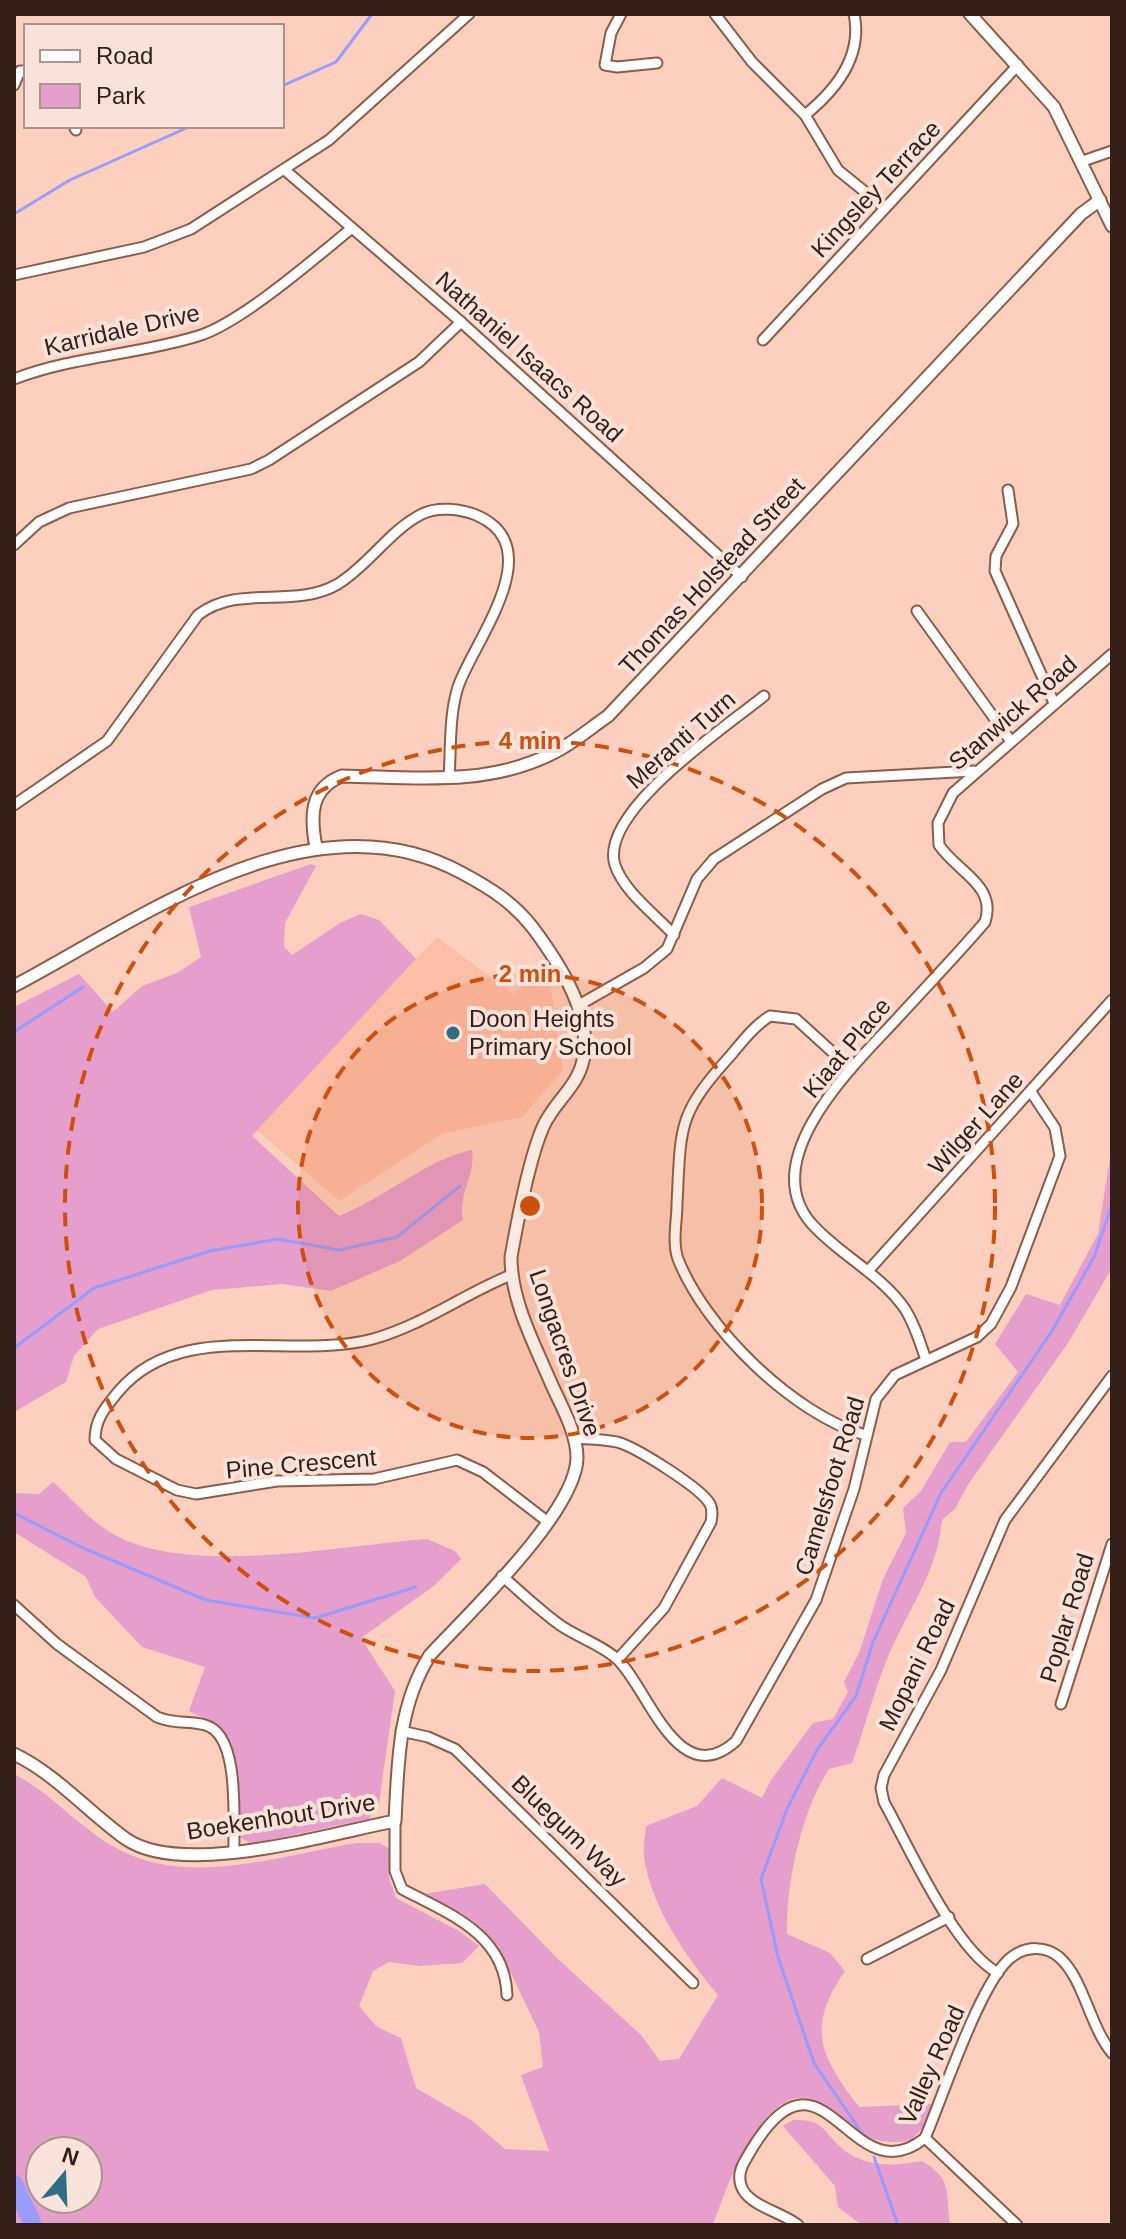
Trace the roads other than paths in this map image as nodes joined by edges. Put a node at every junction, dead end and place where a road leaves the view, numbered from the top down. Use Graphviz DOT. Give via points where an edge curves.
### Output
graph roads {
  1 [pos="469,14"];
  2 [pos="621,14"];
  3 [pos="715,14"];
  4 [pos="854,14"];
  5 [pos="970,14"];
  6 [pos="657,63"];
  7 [pos="1018,65"];
  8 [pos="805,115"];
  9 [pos="1112,151"];
  10 [pos="1083,161"];
  11 [pos="286,171"];
  12 [pos="1100,200"];
  13 [pos="885,208"];
  14 [pos="1112,226"];
  15 [pos="352,228"];
  16 [pos="14,275"];
  17 [pos="461,322"];
  18 [pos="763,340"];
  19 [pos="14,379"];
  20 [pos="1008,490"];
  21 [pos="15,544"];
  22 [pos="742,577"];
  23 [pos="917,611"];
  24 [pos="1112,654"];
  25 [pos="764,696"];
  26 [pos="1054,703"];
  27 [pos="1010,740"];
  28 [pos="974,771"];
  29 [pos="449,778"];
  30 [pos="14,805"];
  31 [pos="945,807"];
  32 [pos="316,847"];
  33 [pos="674,935"];
  34 [pos="14,986"];
  35 [pos="1112,1000"];
  36 [pos="579,1005"];
  37 [pos="851,1069"];
  38 [pos="1031,1092"];
  39 [pos="868,1271"];
  40 [pos="511,1275"];
  41 [pos="926,1360"];
  42 [pos="1112,1376"];
  43 [pos="865,1435"];
  44 [pos="574,1438"];
  45 [pos="548,1522"];
  46 [pos="1112,1544"];
  47 [pos="502,1576"];
  48 [pos="14,1605"];
  49 [pos="618,1659"];
  50 [pos="1061,1704"];
  51 [pos="401,1731"];
  52 [pos="14,1754"];
  53 [pos="395,1821"];
  54 [pos="234,1852"];
  55 [pos="949,1917"];
  56 [pos="867,1959"];
  57 [pos="998,1973"];
  58 [pos="693,1983"];
  59 [pos="507,1995"];
  60 [pos="1112,2053"];
  61 [pos="925,2138"];
  62 [pos="798,2225"];
  63 [pos="1017,2225"];
  1 -- 11 [label="street" via="329,140"];
  2 -- 6 [label="street" via="605,65"];
  3 -- 8 [label="street" via="752,62"];
  4 -- 8 [label="street" via="857,32 851,58 831,91"];
  5 -- 7 [label="street"];
  7 -- 10 [label="street" via="1054,107"];
  7 -- 13 [label="street, Kingsley Terrace"];
  8 -- 13 [label="street" via="838,170"];
  9 -- 10 [label="street"];
  10 -- 12 [label="street"];
  11 -- 15 [label="street, Nathaniel Isaacs Road"];
  11 -- 16 [label="street" via="166,241"];
  12 -- 14 [label="street"];
  12 -- 22 [label="street, Thomas Holstead Street" via="1081,214"];
  13 -- 18 [label="street, Kingsley Terrace"];
  15 -- 17 [label="street, Nathaniel Isaacs Road"];
  15 -- 19 [label="street, Karridale Drive" via="236,316 198,336 75,359"];
  17 -- 21 [label="street" via="419,362 251,469 69,508 39,522"];
  17 -- 22 [label="street, Nathaniel Isaacs Road"];
  20 -- 26 [label="street" via="1012,529 996,556 995,571"];
  22 -- 29 [label="street, Thomas Holstead Street" via="627,699 579,737 504,772"];
  23 -- 27 [label="street"];
  24 -- 26 [label="street, Stanwick Road"];
  25 -- 33 [label="street, Meranti Turn" via="639,800 618,833 615,864 624,881"];
  26 -- 27 [label="street, Stanwick Road"];
  27 -- 28 [label="street, Stanwick Road"];
  28 -- 31 [label="street, Stanwick Road"];
  28 -- 33 [label="street" via="834,782 714,859 697,879"];
  29 -- 30 [label="street" via="458,688 503,595 508,559 495,528 480,516 444,509 424,512 349,576 319,593 238,597 208,607 107,741"];
  29 -- 32 [label="street, Thomas Holstead Street" via="342,776 328,781 314,802"];
  31 -- 37 [label="street, Kiaat Place" via="938,823 939,845 984,889 985,922"];
  32 -- 34 [label="street, Longacres Drive" via="195,890"];
  32 -- 36 [label="street, Longacres Drive" via="397,848 445,863 477,881 521,912"];
  33 -- 36 [label="street" via="644,968"];
  35 -- 38 [label="street, Wilger Lane"];
  36 -- 40 [label="street, Longacres Drive" via="584,1054 579,1076 542,1129 514,1239"];
  37 -- 39 [label="street, Kiaat Place" via="810,1124 795,1190 799,1208 813,1225"];
  37 -- 43 [label="street" via="796,1019 770,1016 754,1029 698,1092 686,1114 675,1245 682,1266 728,1338 814,1411"];
  38 -- 39 [label="street, Wilger Lane"];
  38 -- 41 [label="street, Camelsfoot Road" via="1059,1140 1056,1174 991,1324 969,1341"];
  39 -- 41 [label="street, Kiaat Place" via="903,1305"];
  40 -- 44 [label="street, Longacres Drive"];
  40 -- 45 [label="street, Pine Crescent" via="408,1328 359,1342 264,1343 158,1360 141,1369 106,1406 95,1427 95,1440 116,1459 196,1494 277,1481 374,1479 457,1460 483,1472"];
  41 -- 43 [label="street, Camelsfoot Road" via="895,1375 884,1387"];
  42 -- 55 [label="street, Mopani Road" via="1005,1520 946,1661 884,1775 884,1802"];
  43 -- 49 [label="street, Camelsfoot Road" via="854,1489 816,1600 748,1725 726,1750 697,1755 683,1748"];
  44 -- 45 [label="street, Longacres Drive" via="575,1468"];
  44 -- 49 [label="street" via="635,1448 699,1493 713,1512 664,1608"];
  45 -- 47 [label="street, Longacres Drive"];
  46 -- 50 [label="street, Poplar Road"];
  47 -- 49 [label="street, Camelsfoot Road" via="548,1616"];
  47 -- 51 [label="street, Longacres Drive" via="430,1655 413,1682"];
  48 -- 54 [label="street" via="57,1644 157,1717 172,1724 203,1724 223,1738 230,1756"];
  51 -- 53 [label="street, Longacres Drive"];
  51 -- 58 [label="street, Bluegum Way" via="455,1749"];
  52 -- 54 [label="street, Boekenhout Drive" via="137,1845 187,1857"];
  53 -- 54 [label="street, Boekenhout Drive"];
  53 -- 59 [label="street, Longacres Drive" via="395,1871 402,1889 488,1941 507,1977"];
  55 -- 56 [label="street"];
  55 -- 57 [label="street, Mopani Road" via="979,1961"];
  57 -- 60 [label="street, Valley Road" via="1013,1955 1026,1950 1058,1956 1075,1977 1092,2024"];
  57 -- 61 [label="street, Valley Road"];
  61 -- 62 [label="street, Valley Road" via="911,2147 882,2149 855,2139 817,2107 786,2107 760,2138 739,2176 747,2195"];
  61 -- 63 [label="street"];
}
